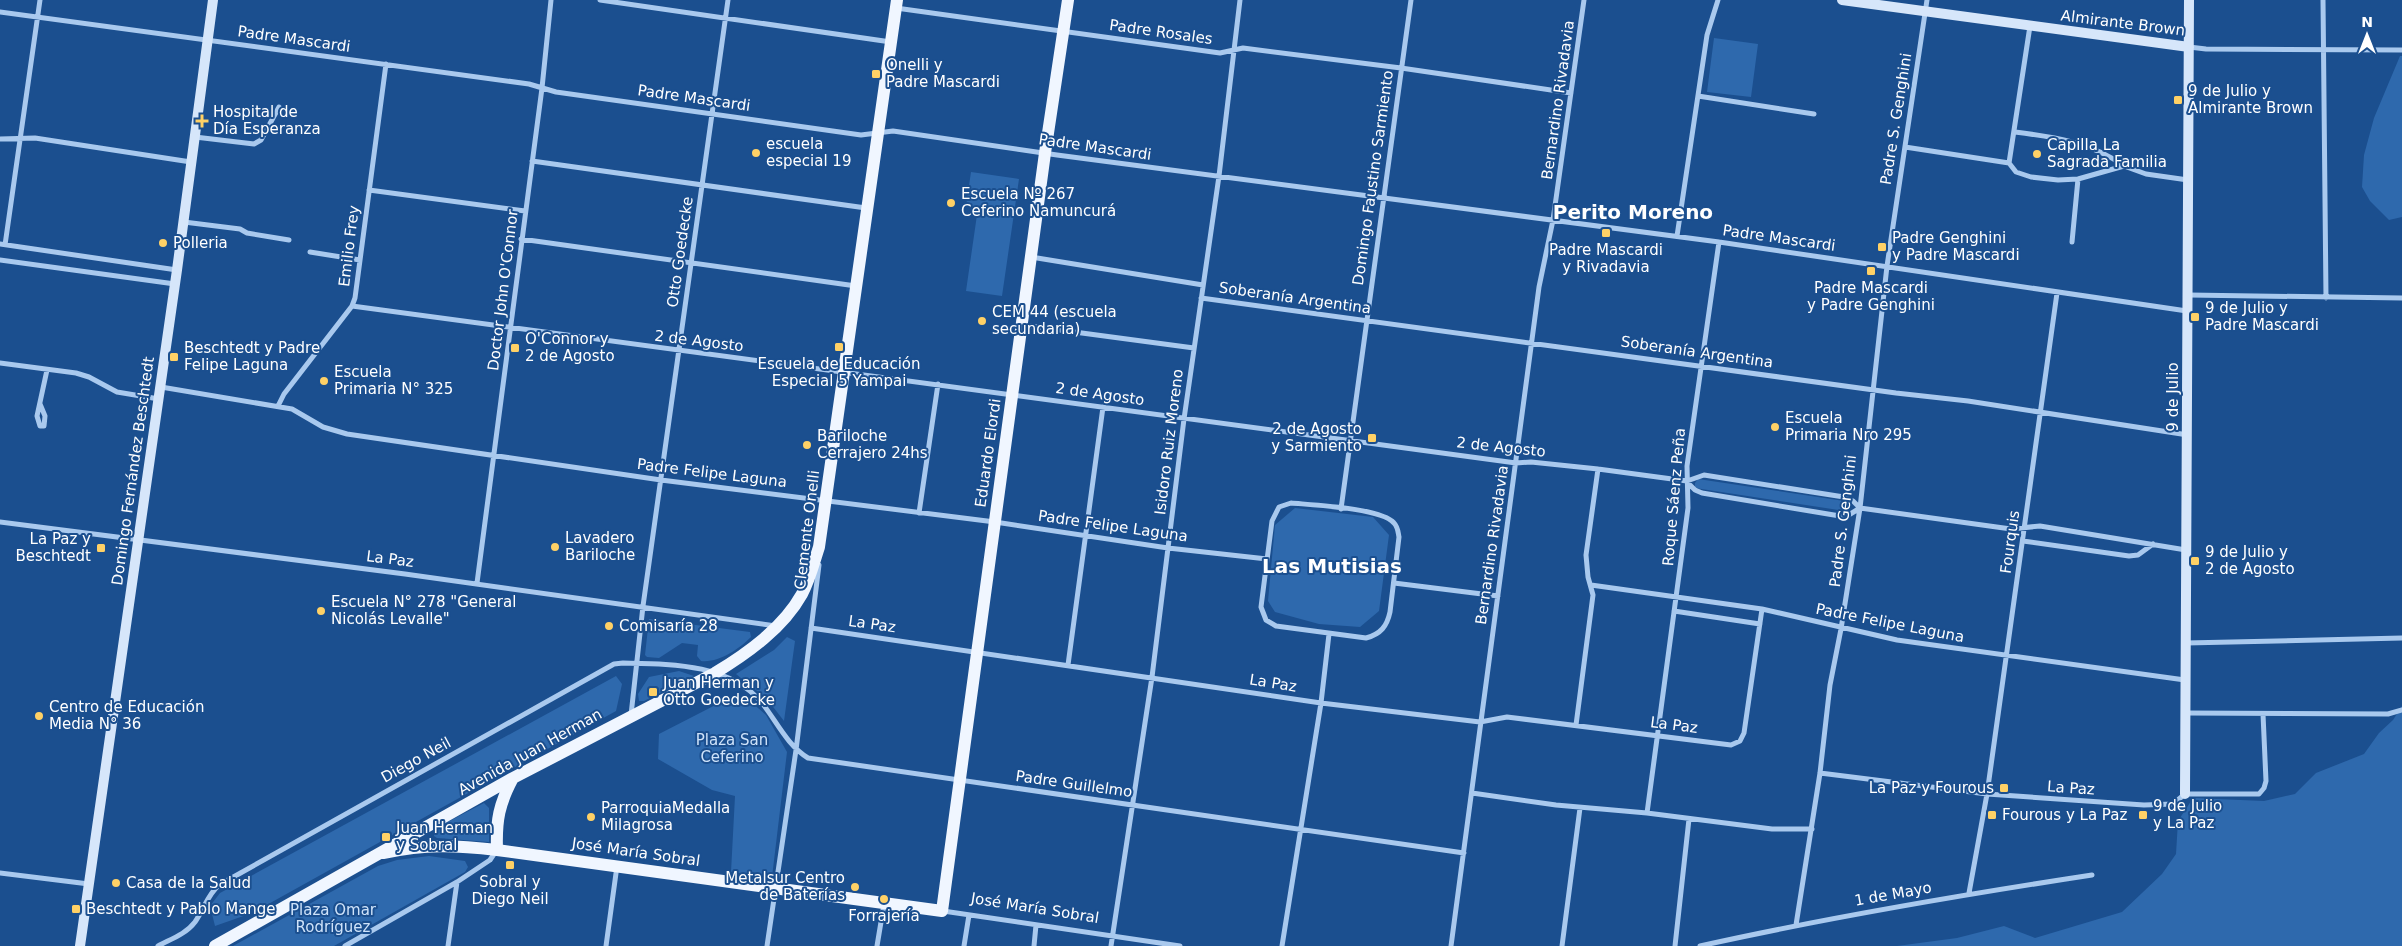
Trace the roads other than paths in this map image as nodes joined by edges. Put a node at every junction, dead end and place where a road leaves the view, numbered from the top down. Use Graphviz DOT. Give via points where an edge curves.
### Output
graph roads {
  1 [pos="40,0"];
  2 [pos="213,0"];
  3 [pos="551,0"];
  4 [pos="600,0"];
  5 [pos="728,0"];
  6 [pos="1068,0"];
  7 [pos="1240,0"];
  8 [pos="1411,0"];
  9 [pos="1584,0"];
  10 [pos="1718,0"];
  11 [pos="1842,0"];
  12 [pos="1927,0"];
  13 [pos="2189,0"];
  14 [pos="2323,0"];
  15 [pos="897,4"];
  16 [pos="1925,11"];
  17 [pos="0,12"];
  18 [pos="37,17"];
  19 [pos="726,18"];
  20 [pos="2030,26"];
  21 [pos="1063,31"];
  22 [pos="208,39"];
  23 [pos="892,42"];
  24 [pos="2189,47"];
  25 [pos="2402,50"];
  26 [pos="1234,51"];
  27 [pos="2323,51"];
  28 [pos="386,64"];
  29 [pos="1401,68"];
  30 [pos="542,88"];
  31 [pos="1571,94"];
  32 [pos="1698,96"];
  33 [pos="279,107"];
  34 [pos="713,113"];
  35 [pos="1814,114"];
  36 [pos="2015,132"];
  37 [pos="879,133"];
  38 [pos="195,136"];
  39 [pos="0,139"];
  40 [pos="20,139"];
  41 [pos="1905,147"];
  42 [pos="1045,153"];
  43 [pos="532,161"];
  44 [pos="192,162"];
  45 [pos="2009,163"];
  46 [pos="2124,166"];
  47 [pos="1219,176"];
  48 [pos="2078,179"];
  49 [pos="2188,180"];
  50 [pos="702,184"];
  51 [pos="369,190"];
  52 [pos="1383,197"];
  53 [pos="868,209"];
  54 [pos="525,212"];
  55 [pos="1553,220"];
  56 [pos="184,222"];
  57 [pos="1677,236"];
  58 [pos="521,239"];
  59 [pos="289,240"];
  60 [pos="1719,242"];
  61 [pos="2072,242"];
  62 [pos="3,244"];
  63 [pos="310,252"];
  64 [pos="1031,257"];
  65 [pos="0,260"];
  66 [pos="360,260"];
  67 [pos="691,262"];
  68 [pos="1887,266"];
  69 [pos="177,270"];
  70 [pos="175,284"];
  71 [pos="1203,285"];
  72 [pos="856,286"];
  73 [pos="2057,293"];
  74 [pos="2189,295"];
  75 [pos="1201,298"];
  76 [pos="2326,298"];
  77 [pos="2402,298"];
  78 [pos="352,306"];
  79 [pos="2188,311"];
  80 [pos="1366,320"];
  81 [pos="1022,325"];
  82 [pos="511,329"];
  83 [pos="1533,342"];
  84 [pos="1194,348"];
  85 [pos="679,351"];
  86 [pos="0,363"];
  87 [pos="1701,365"];
  88 [pos="48,370"];
  89 [pos="844,372"];
  90 [pos="938,384"];
  91 [pos="160,387"];
  92 [pos="1871,388"];
  93 [pos="1012,395"];
  94 [pos="159,399"];
  95 [pos="40,404"];
  96 [pos="278,406"];
  97 [pos="1103,407"];
  98 [pos="2040,412"];
  99 [pos="1184,419"];
  100 [pos="2188,435"];
  101 [pos="1350,440"];
  102 [pos="494,454"];
  103 [pos="1516,463"];
  104 [pos="1598,469"];
  105 [pos="661,480"];
  106 [pos="1687,481"];
  107 [pos="826,501"];
  108 [pos="1341,508"];
  109 [pos="1860,508"];
  110 [pos="919,513"];
  111 [pos="0,522"];
  112 [pos="995,522"];
  113 [pos="2025,528"];
  114 [pos="1085,535"];
  115 [pos="138,540"];
  116 [pos="2023,541"];
  117 [pos="2153,544"];
  118 [pos="819,547"];
  119 [pos="1168,548"];
  120 [pos="2186,550"];
  121 [pos="1267,559"];
  122 [pos="1394,583"];
  123 [pos="477,584"];
  124 [pos="1591,585"];
  125 [pos="1498,596"];
  126 [pos="1676,596"];
  127 [pos="643,606"];
  128 [pos="1762,609"];
  129 [pos="1674,611"];
  130 [pos="1760,624"];
  131 [pos="776,626"];
  132 [pos="811,628"];
  133 [pos="1841,629"];
  134 [pos="1329,634"];
  135 [pos="2402,638"];
  136 [pos="2186,643"];
  137 [pos="977,652"];
  138 [pos="2005,657"];
  139 [pos="637,663"];
  140 [pos="1068,665"];
  141 [pos="715,673"];
  142 [pos="1152,677"];
  143 [pos="2186,680"];
  144 [pos="1321,703"];
  145 [pos="2402,710"];
  146 [pos="2186,713"];
  147 [pos="2263,714"];
  148 [pos="631,715"];
  149 [pos="1480,722"];
  150 [pos="1576,725"];
  151 [pos="1658,736"];
  152 [pos="796,750"];
  153 [pos="1820,773"];
  154 [pos="513,778"];
  155 [pos="959,782"];
  156 [pos="1472,793"];
  157 [pos="1987,794"];
  158 [pos="2185,794"];
  159 [pos="1134,805"];
  160 [pos="1580,808"];
  161 [pos="1647,813"];
  162 [pos="1689,819"];
  163 [pos="1812,829"];
  164 [pos="1302,830"];
  165 [pos="498,850"];
  166 [pos="383,853"];
  167 [pos="1464,853"];
  168 [pos="617,865"];
  169 [pos="0,873"];
  170 [pos="2092,875"];
  171 [pos="457,882"];
  172 [pos="89,884"];
  173 [pos="776,888"];
  174 [pos="1969,894"];
  175 [pos="884,903"];
  176 [pos="942,911"];
  177 [pos="969,914"];
  178 [pos="1036,925"];
  179 [pos="1796,925"];
  180 [pos="1113,936"];
  181 [pos="1170,945"];
  182 [pos="80,946"];
  183 [pos="158,946"];
  184 [pos="215,946"];
  185 [pos="345,946"];
  186 [pos="448,946"];
  187 [pos="606,946"];
  188 [pos="767,946"];
  189 [pos="877,946"];
  190 [pos="964,946"];
  191 [pos="1034,946"];
  192 [pos="1111,946"];
  193 [pos="1180,946"];
  194 [pos="1282,946"];
  195 [pos="1452,946"];
  196 [pos="1562,946"];
  197 [pos="1675,946"];
  198 [pos="1700,946"];
  1 -- 18 [label="street"];
  2 -- 22 [label="street, Domingo Fernández Beschtedt"];
  3 -- 30 [label="street, Doctor John O'Connor"];
  4 -- 19 [label="street"];
  5 -- 19 [label="street, Otto Goedecke"];
  6 -- 21 [label="main road, Eduardo Elordi"];
  7 -- 26 [label="street, Isidoro Ruiz Moreno"];
  8 -- 29 [label="street, Domingo Faustino Sarmiento"];
  9 -- 31 [label="street, Bernardino Rivadavia"];
  10 -- 32 [label="street" via="1707,35"];
  11 -- 16 [label="street, Almirante Brown"];
  12 -- 16 [label="street, Padre S. Genghini"];
  13 -- 24 [label="street, 9 de Julio"];
  14 -- 27 [label="street"];
  15 -- 21 [label="street, Padre Rosales"];
  15 -- 23 [label="main road, Clemente Onelli"];
  16 -- 20 [label="street, Almirante Brown"];
  16 -- 41 [label="street, Padre S. Genghini"];
  17 -- 18 [label="street, Padre Mascardi"];
  18 -- 22 [label="street, Padre Mascardi"];
  18 -- 40 [label="street"];
  19 -- 23 [label="street"];
  19 -- 34 [label="street, Otto Goedecke"];
  20 -- 24 [label="street, Almirante Brown"];
  20 -- 36 [label="street"];
  21 -- 26 [label="street, Padre Rosales" via="1220,53"];
  21 -- 42 [label="main road, Eduardo Elordi"];
  22 -- 28 [label="street, Padre Mascardi"];
  22 -- 38 [label="street, Domingo Fernández Beschtedt"];
  23 -- 37 [label="main road, Clemente Onelli"];
  24 -- 27 [label="street, Almirante Brown"];
  24 -- 49 [label="street, 9 de Julio"];
  25 -- 27 [label="street, Almirante Brown"];
  26 -- 29 [label="street, Padre Rosales" via="1243,48"];
  26 -- 47 [label="street, Isidoro Ruiz Moreno"];
  27 -- 76 [label="street"];
  28 -- 30 [label="street, Padre Mascardi"];
  28 -- 51 [label="street, Emilio Frey"];
  29 -- 31 [label="street, Padre Rosales"];
  29 -- 52 [label="street, Domingo Faustino Sarmiento"];
  30 -- 34 [label="street, Padre Mascardi"];
  30 -- 43 [label="street, Doctor John O'Connor"];
  31 -- 55 [label="street, Bernardino Rivadavia"];
  32 -- 35 [label="street"];
  32 -- 57 [label="street"];
  33 -- 38 [label="street" via="261,140 254,144"];
  34 -- 37 [label="street, Padre Mascardi" via="861,135"];
  34 -- 50 [label="street, Otto Goedecke"];
  36 -- 45 [label="street"];
  36 -- 46 [label="street" via="2088,145"];
  37 -- 42 [label="street, Padre Mascardi" via="893,131"];
  37 -- 53 [label="main road, Clemente Onelli"];
  38 -- 44 [label="street, Domingo Fernández Beschtedt"];
  39 -- 40 [label="street"];
  40 -- 44 [label="street" via="34,138"];
  40 -- 62 [label="street"];
  41 -- 45 [label="street"];
  41 -- 68 [label="street, Padre S. Genghini"];
  42 -- 47 [label="street, Padre Mascardi"];
  42 -- 64 [label="main road, Eduardo Elordi"];
  43 -- 50 [label="street"];
  43 -- 54 [label="street, Doctor John O'Connor"];
  44 -- 56 [label="street, Domingo Fernández Beschtedt"];
  45 -- 48 [label="street" via="2016,172 2031,177"];
  46 -- 48 [label="street"];
  46 -- 49 [label="street" via="2146,174"];
  47 -- 52 [label="street, Padre Mascardi"];
  47 -- 71 [label="street, Isidoro Ruiz Moreno"];
  48 -- 61 [label="street"];
  49 -- 74 [label="street, 9 de Julio"];
  50 -- 53 [label="street"];
  50 -- 67 [label="street, Otto Goedecke"];
  51 -- 54 [label="street"];
  51 -- 66 [label="street, Emilio Frey"];
  52 -- 55 [label="street, Padre Mascardi"];
  52 -- 80 [label="street, Domingo Faustino Sarmiento"];
  53 -- 72 [label="main road, Clemente Onelli"];
  54 -- 58 [label="street, Doctor John O'Connor"];
  55 -- 57 [label="street, Padre Mascardi"];
  55 -- 83 [label="street, Bernardino Rivadavia" via="1539,287"];
  56 -- 59 [label="street" via="240,229"];
  56 -- 69 [label="street, Domingo Fernández Beschtedt"];
  57 -- 60 [label="street, Padre Mascardi"];
  58 -- 67 [label="street"];
  58 -- 82 [label="street, Doctor John O'Connor"];
  60 -- 68 [label="street, Padre Mascardi"];
  60 -- 87 [label="street, Roque Sáenz Peña"];
  62 -- 69 [label="street"];
  63 -- 66 [label="street"];
  64 -- 71 [label="street, Soberanía Argentina"];
  64 -- 81 [label="main road, Eduardo Elordi"];
  65 -- 70 [label="street"];
  66 -- 78 [label="street, Emilio Frey"];
  67 -- 72 [label="street"];
  67 -- 85 [label="street, Otto Goedecke"];
  68 -- 73 [label="street, Padre Mascardi"];
  68 -- 92 [label="street, Padre S. Genghini"];
  69 -- 70 [label="street, Domingo Fernández Beschtedt"];
  70 -- 91 [label="street, Domingo Fernández Beschtedt"];
  71 -- 75 [label="street, Isidoro Ruiz Moreno"];
  72 -- 89 [label="main road, Clemente Onelli"];
  73 -- 79 [label="street, Padre Mascardi"];
  73 -- 98 [label="street, Fourquis"];
  74 -- 76 [label="street"];
  74 -- 79 [label="street, 9 de Julio"];
  75 -- 80 [label="street, Soberanía Argentina"];
  75 -- 84 [label="street, Isidoro Ruiz Moreno"];
  76 -- 77 [label="street"];
  78 -- 82 [label="street, 2 de Agosto"];
  78 -- 96 [label="street, Emilio Frey"];
  79 -- 100 [label="street, 9 de Julio"];
  80 -- 83 [label="street, Soberanía Argentina"];
  80 -- 101 [label="street, Domingo Faustino Sarmiento"];
  81 -- 84 [label="street"];
  81 -- 93 [label="main road, Eduardo Elordi"];
  82 -- 85 [label="street, 2 de Agosto"];
  82 -- 102 [label="street, Doctor John O'Connor"];
  83 -- 87 [label="street, Soberanía Argentina"];
  83 -- 103 [label="street, Bernardino Rivadavia"];
  84 -- 99 [label="street, Isidoro Ruiz Moreno"];
  85 -- 89 [label="street, 2 de Agosto"];
  85 -- 105 [label="street, Otto Goedecke"];
  86 -- 88 [label="street"];
  87 -- 92 [label="street, Soberanía Argentina"];
  87 -- 106 [label="street, Roque Sáenz Peña"];
  88 -- 94 [label="street" via="89,377 124,394"];
  88 -- 95 [label="street"];
  89 -- 90 [label="street, 2 de Agosto"];
  89 -- 107 [label="main road, Clemente Onelli"];
  90 -- 93 [label="street, 2 de Agosto"];
  90 -- 110 [label="street"];
  91 -- 94 [label="street, Domingo Fernández Beschtedt"];
  91 -- 96 [label="street, Padre Felipe Laguna"];
  92 -- 98 [label="street, Soberanía Argentina"];
  92 -- 109 [label="street, Padre S. Genghini"];
  93 -- 97 [label="street, 2 de Agosto"];
  93 -- 112 [label="main road, Eduardo Elordi"];
  94 -- 115 [label="street, Domingo Fernández Beschtedt"];
  96 -- 102 [label="street, Padre Felipe Laguna" via="300,412 324,428 347,434"];
  97 -- 99 [label="street, 2 de Agosto"];
  97 -- 114 [label="street"];
  98 -- 100 [label="street, Soberanía Argentina"];
  98 -- 113 [label="street, Fourquis"];
  99 -- 101 [label="street, 2 de Agosto"];
  99 -- 119 [label="street, Isidoro Ruiz Moreno"];
  100 -- 120 [label="street, 9 de Julio"];
  101 -- 103 [label="street, 2 de Agosto"];
  101 -- 108 [label="street, Domingo Faustino Sarmiento"];
  102 -- 105 [label="street, Padre Felipe Laguna"];
  102 -- 123 [label="street, Doctor John O'Connor"];
  103 -- 104 [label="street, 2 de Agosto"];
  103 -- 125 [label="street, Bernardino Rivadavia"];
  104 -- 106 [label="street, 2 de Agosto"];
  104 -- 124 [label="street" via="1586,555"];
  105 -- 107 [label="street, Padre Felipe Laguna"];
  105 -- 127 [label="street, Otto Goedecke"];
  106 -- 109 [label="street, 2 de Agosto" via="1714,476 1844,497"];
  106 -- 109 [label="street, 2 de Agosto" via="1702,493 1840,516 1847,516"];
  106 -- 126 [label="street, Roque Sáenz Peña" via="1688,508"];
  107 -- 110 [label="street, Padre Felipe Laguna"];
  107 -- 118 [label="main road, Clemente Onelli"];
  108 -- 121 [label="street" via="1291,503 1279,507 1272,521"];
  108 -- 122 [label="street" via="1378,513 1393,522 1398,537"];
  109 -- 113 [label="street, 2 de Agosto" via="2011,529"];
  109 -- 133 [label="street, Padre S. Genghini"];
  110 -- 112 [label="street, Padre Felipe Laguna"];
  111 -- 115 [label="street, La Paz"];
  112 -- 114 [label="street, Padre Felipe Laguna"];
  112 -- 137 [label="main road, Eduardo Elordi"];
  113 -- 116 [label="street, Fourquis"];
  113 -- 117 [label="street, 2 de Agosto" via="2040,526"];
  114 -- 119 [label="street, Padre Felipe Laguna"];
  114 -- 140 [label="street"];
  115 -- 123 [label="street, La Paz"];
  115 -- 172 [label="street, Domingo Fernández Beschtedt"];
  116 -- 117 [label="street" via="2129,556 2138,555"];
  116 -- 138 [label="street, Fourquis"];
  117 -- 120 [label="street, 2 de Agosto"];
  118 -- 131 [label="main road, Avenida Juan Herman" via="802,594"];
  118 -- 132 [label="street, Clemente Onelli"];
  119 -- 121 [label="street, Padre Felipe Laguna"];
  119 -- 142 [label="street, Isidoro Ruiz Moreno"];
  120 -- 136 [label="street, 9 de Julio"];
  121 -- 134 [label="street" via="1262,607 1266,620 1276,626"];
  122 -- 125 [label="street"];
  122 -- 134 [label="street" via="1388,621 1381,632 1366,638"];
  123 -- 127 [label="street, La Paz"];
  124 -- 126 [label="street, Padre Felipe Laguna"];
  124 -- 150 [label="street" via="1593,595"];
  125 -- 149 [label="street, Bernardino Rivadavia"];
  126 -- 128 [label="street, Padre Felipe Laguna"];
  126 -- 129 [label="street, Roque Sáenz Peña"];
  127 -- 131 [label="street, La Paz"];
  127 -- 139 [label="street, Otto Goedecke"];
  128 -- 130 [label="street"];
  128 -- 133 [label="street, Padre Felipe Laguna"];
  129 -- 130 [label="street"];
  129 -- 151 [label="street, Roque Sáenz Peña"];
  130 -- 151 [label="street, La Paz" via="1744,733 1740,741 1731,745"];
  131 -- 141 [label="main road, Avenida Juan Herman" via="745,655"];
  132 -- 137 [label="street, La Paz"];
  132 -- 152 [label="street, Clemente Onelli"];
  133 -- 138 [label="street, Padre Felipe Laguna"];
  133 -- 153 [label="street, Padre S. Genghini" via="1830,685"];
  134 -- 144 [label="street"];
  135 -- 136 [label="street"];
  136 -- 143 [label="street, 9 de Julio"];
  137 -- 140 [label="street, La Paz"];
  137 -- 155 [label="main road, Eduardo Elordi"];
  138 -- 143 [label="street, Padre Felipe Laguna"];
  138 -- 157 [label="street, Fourquis"];
  139 -- 141 [label="street, Diego Neil" via="681,665"];
  139 -- 148 [label="street, Otto Goedecke"];
  139 -- 183 [label="street, Diego Neil" via="614,664 220,884 188,929"];
  140 -- 142 [label="street, La Paz"];
  141 -- 148 [label="main road, Avenida Juan Herman"];
  141 -- 152 [label="street, Padre Guillelmo" via="744,686 754,695"];
  142 -- 144 [label="street, La Paz"];
  142 -- 159 [label="street, Isidoro Ruiz Moreno"];
  143 -- 146 [label="street, 9 de Julio"];
  144 -- 149 [label="street, La Paz"];
  144 -- 164 [label="street"];
  145 -- 147 [label="street" via="2388,714"];
  146 -- 147 [label="street"];
  146 -- 158 [label="street, 9 de Julio"];
  147 -- 158 [label="street, La Paz" via="2266,781 2259,794"];
  148 -- 154 [label="main road, Avenida Juan Herman"];
  149 -- 150 [label="street, La Paz" via="1507,717"];
  149 -- 156 [label="street, Bernardino Rivadavia"];
  150 -- 151 [label="street, La Paz"];
  151 -- 161 [label="street, Roque Sáenz Peña"];
  152 -- 155 [label="street, Padre Guillelmo" via="808,758"];
  152 -- 173 [label="street, Clemente Onelli"];
  153 -- 157 [label="street, La Paz"];
  153 -- 163 [label="street, Padre S. Genghini"];
  154 -- 165 [label="main road" via="502,798 498,816"];
  154 -- 166 [label="main road, Avenida Juan Herman"];
  155 -- 159 [label="street, Padre Guillelmo"];
  155 -- 176 [label="main road, Eduardo Elordi"];
  156 -- 160 [label="street"];
  156 -- 167 [label="street, Bernardino Rivadavia"];
  157 -- 158 [label="street, La Paz" via="2151,805 2173,804"];
  157 -- 174 [label="street, Fourquis"];
  159 -- 164 [label="street, Padre Guillelmo"];
  159 -- 180 [label="street, Isidoro Ruiz Moreno"];
  160 -- 161 [label="street"];
  160 -- 196 [label="street"];
  161 -- 162 [label="street"];
  162 -- 163 [label="street" via="1772,829"];
  162 -- 197 [label="street"];
  163 -- 179 [label="street, Padre S. Genghini"];
  164 -- 167 [label="street, Padre Guillelmo"];
  164 -- 194 [label="street"];
  165 -- 166 [label="main road, José María Sobral" via="453,845 419,846"];
  165 -- 168 [label="main road, José María Sobral"];
  165 -- 171 [label="street" via="490,860"];
  166 -- 184 [label="main road, Avenida Juan Herman"];
  167 -- 195 [label="street, Bernardino Rivadavia"];
  168 -- 173 [label="main road, José María Sobral"];
  168 -- 187 [label="street"];
  169 -- 172 [label="street"];
  170 -- 174 [label="street, 1 de Mayo"];
  171 -- 185 [label="street"];
  171 -- 186 [label="street"];
  172 -- 182 [label="street, Domingo Fernández Beschtedt"];
  173 -- 175 [label="main road, José María Sobral"];
  173 -- 188 [label="street, Clemente Onelli"];
  174 -- 179 [label="street, 1 de Mayo"];
  175 -- 176 [label="main road, José María Sobral"];
  175 -- 189 [label="street"];
  176 -- 177 [label="street, José María Sobral"];
  177 -- 178 [label="street, José María Sobral"];
  177 -- 190 [label="street"];
  178 -- 180 [label="street, José María Sobral"];
  178 -- 191 [label="street"];
  179 -- 198 [label="street, 1 de Mayo"];
  180 -- 181 [label="street, José María Sobral"];
  180 -- 192 [label="street, Isidoro Ruiz Moreno"];
  181 -- 193 [label="street, José María Sobral"];
}
